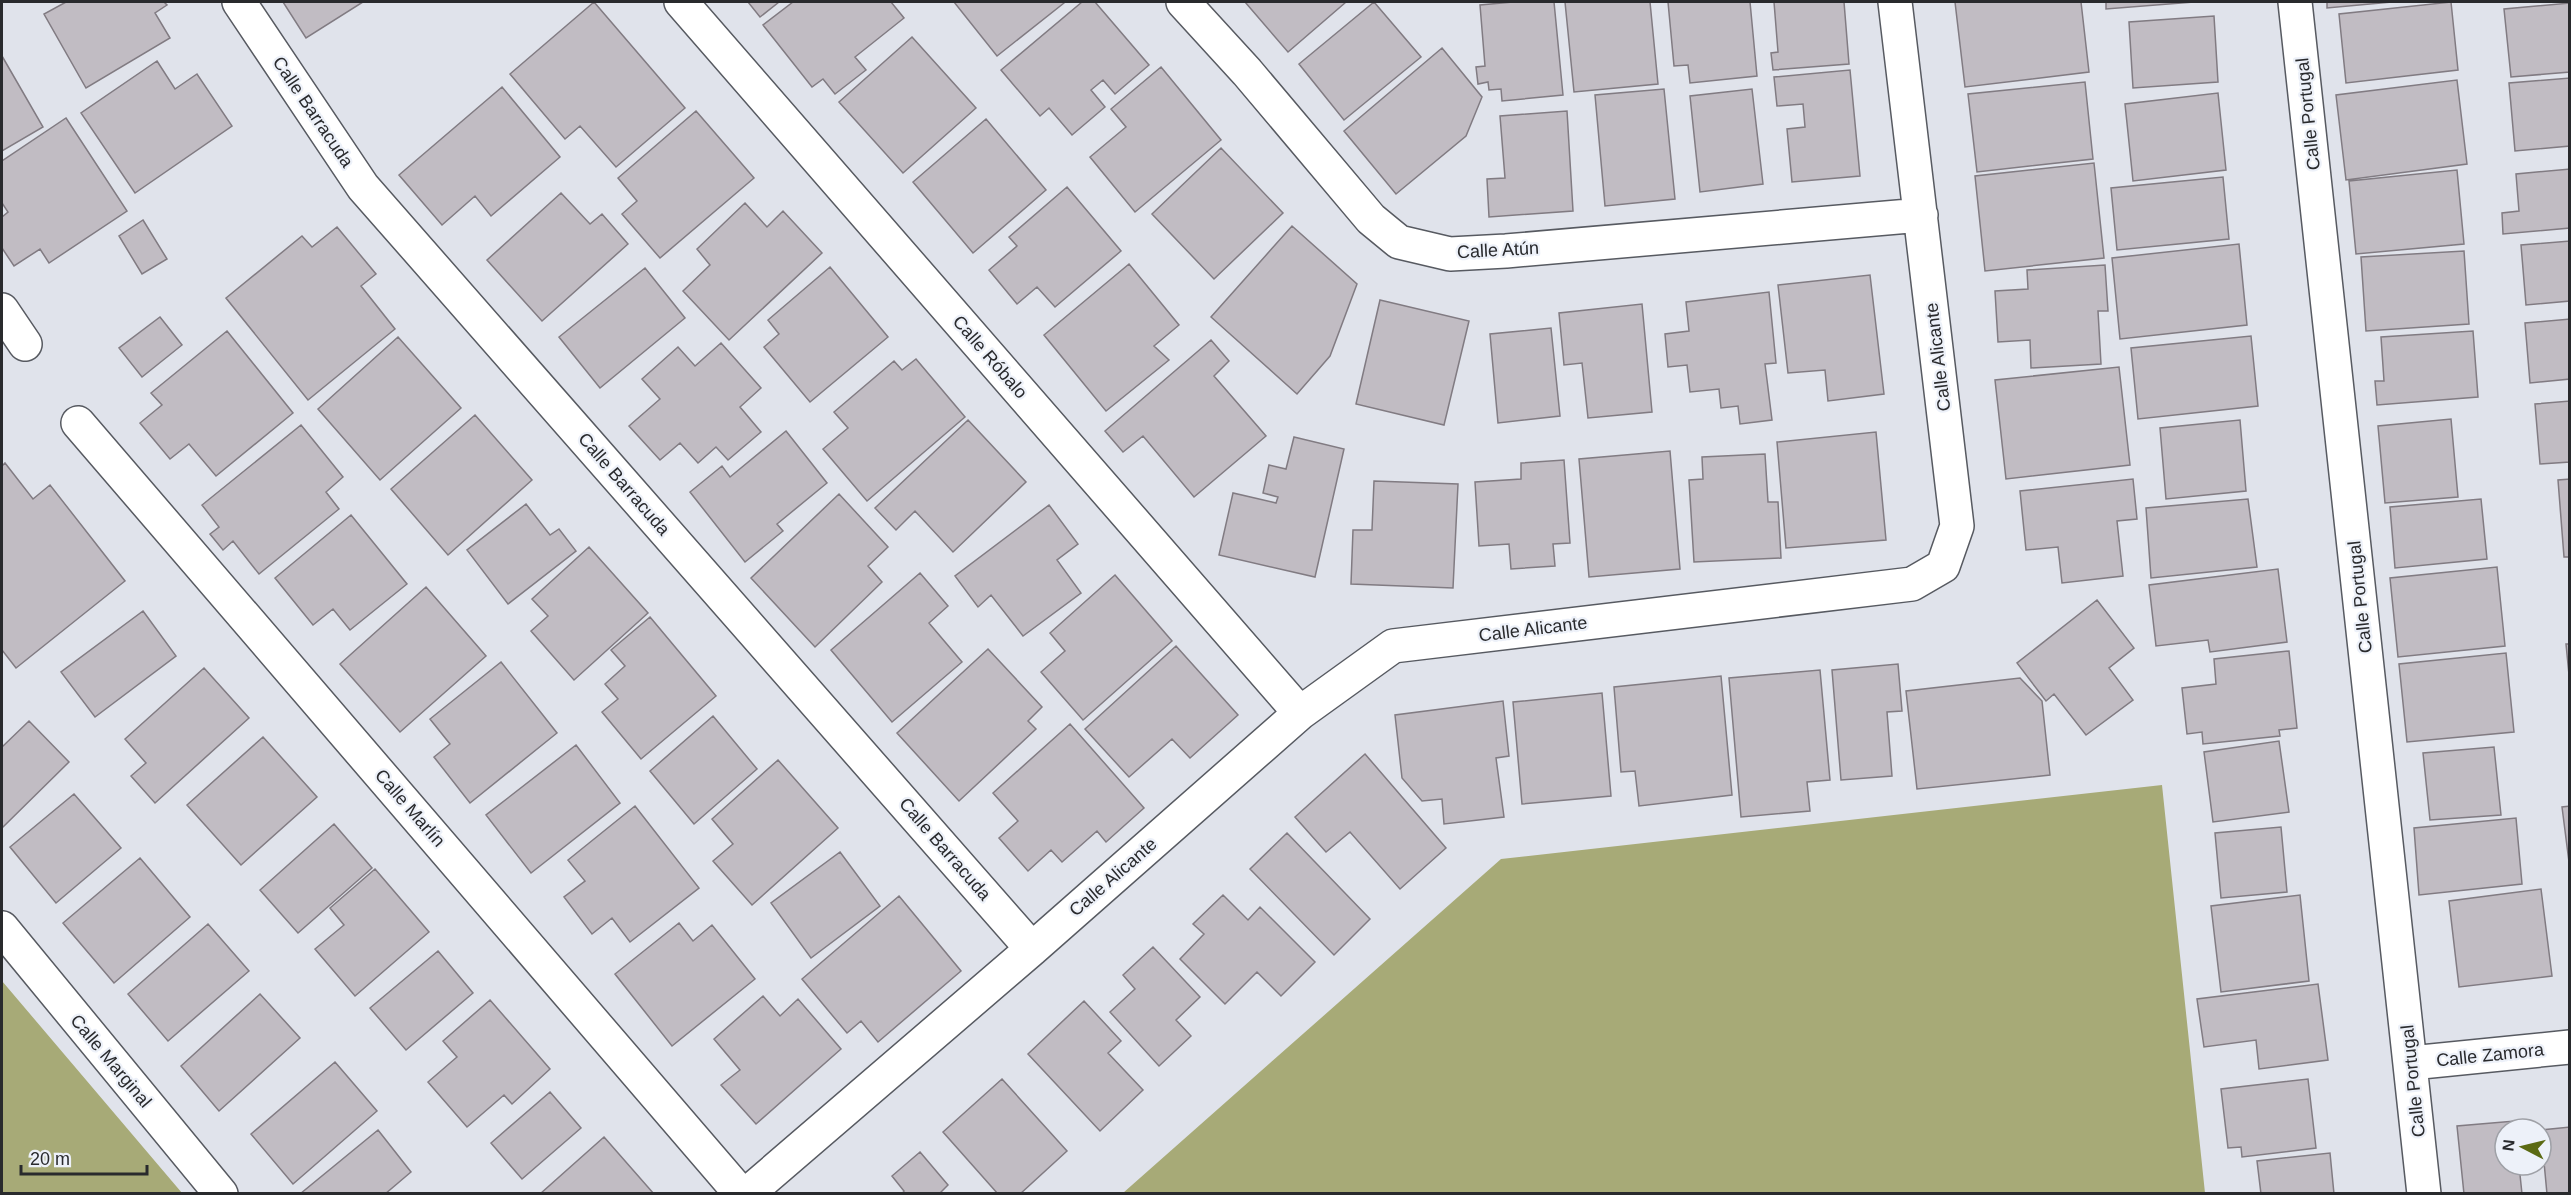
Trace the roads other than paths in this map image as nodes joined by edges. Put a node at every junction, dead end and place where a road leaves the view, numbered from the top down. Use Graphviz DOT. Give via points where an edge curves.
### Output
graph roads {
  1 [pos="239,2"];
  2 [pos="681,2"];
  3 [pos="1183,2"];
  4 [pos="1895,2"];
  5 [pos="2295,2"];
  6 [pos="1921,215"];
  7 [pos="2,310"];
  8 [pos="25,344"];
  9 [pos="78,423"];
  10 [pos="1300,713"];
  11 [pos="2,928"];
  12 [pos="1032,949"];
  13 [pos="2570,1047"];
  14 [pos="2411,1063"];
  15 [pos="221,1194"];
  16 [pos="741,1194"];
  17 [pos="747,1194"];
  18 [pos="2424,1194"];
  1 -- 12 [label="street, Calle Barracuda" via="363,187"];
  2 -- 10 [label="street, Calle Róbalo"];
  3 -- 6 [label="street, Calle Atún" via="1371,219 1399,242 1450,254"];
  4 -- 6 [label="street, Calle Alicante"];
  5 -- 14 [label="street, Calle Portugal"];
  6 -- 10 [label="street, Calle Alicante" via="1957,526 1942,566 1912,584 1393,646"];
  7 -- 8 [label="street"];
  9 -- 16 [label="street, Calle Marlín"];
  10 -- 12 [label="street, Calle Alicante"];
  11 -- 15 [label="street, Calle Marginal"];
  12 -- 17 [label="street, Calle Alicante"];
  13 -- 14 [label="street, Calle Zamora"];
  14 -- 18 [label="street, Calle Portugal"];
}
